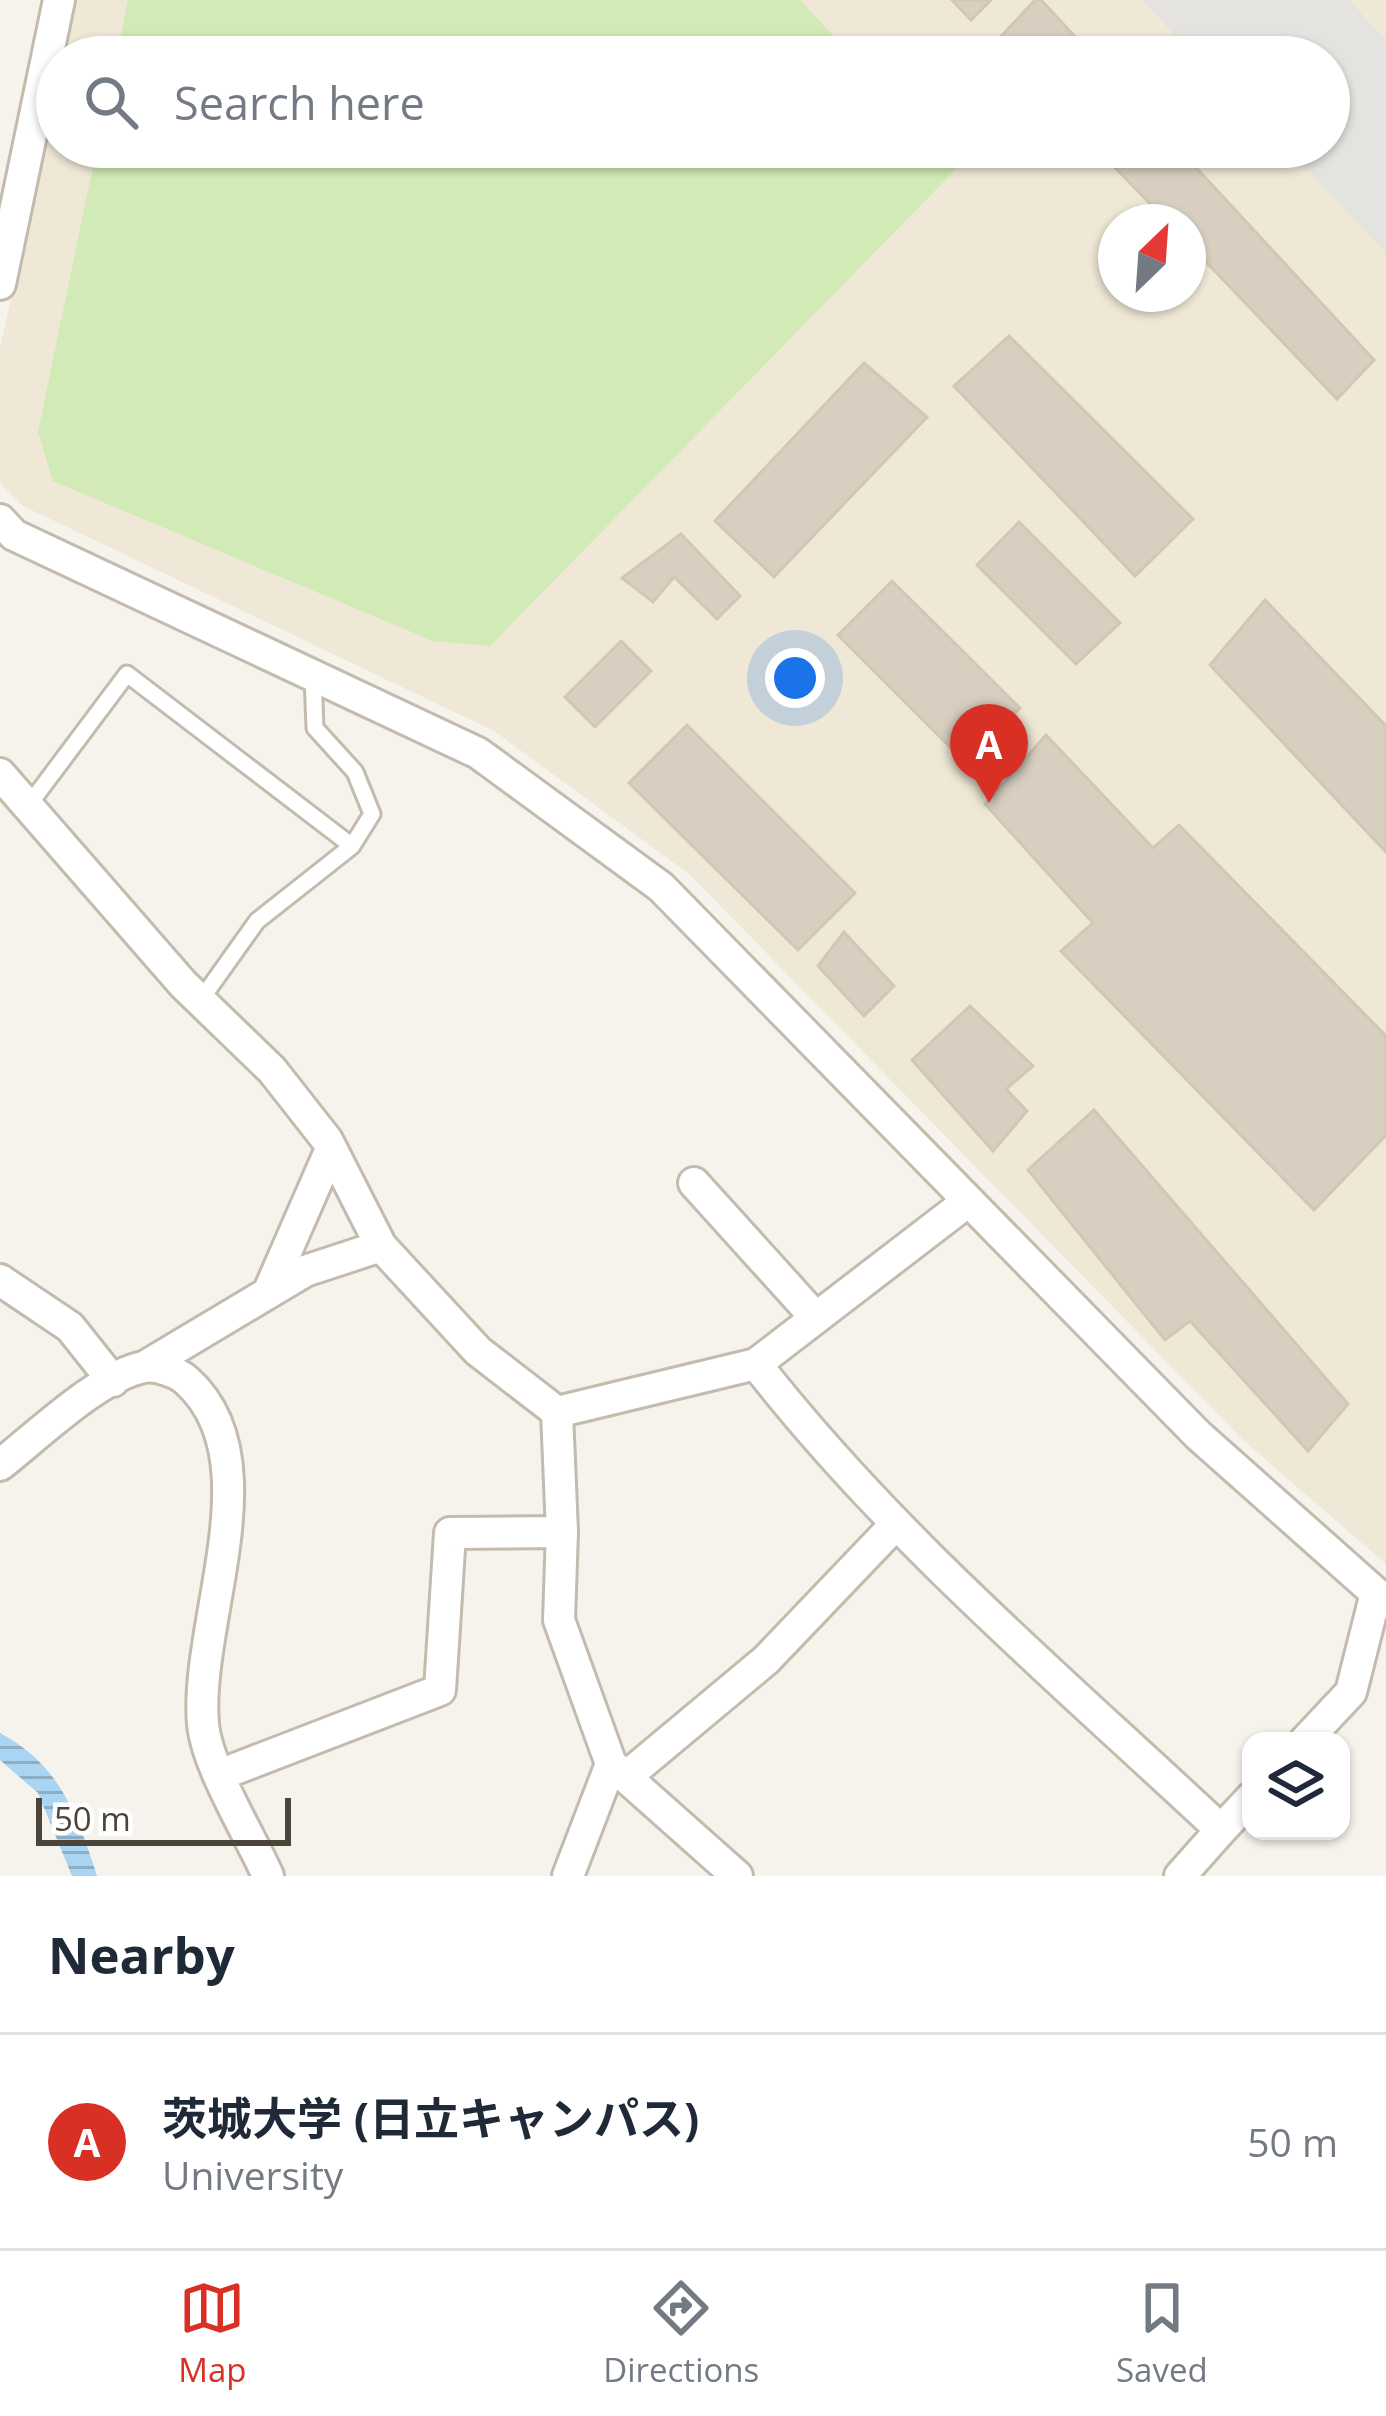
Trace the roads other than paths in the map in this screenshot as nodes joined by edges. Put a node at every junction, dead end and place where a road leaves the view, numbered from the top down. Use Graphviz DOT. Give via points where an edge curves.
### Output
graph roads {
  1 [pos="59,0"];
  2 [pos="52,36"];
  3 [pos="36,111"];
  4 [pos="0,284"];
  5 [pos="0,520"];
  6 [pos="313,676"];
  7 [pos="0,774"];
  8 [pos="28,806"];
  9 [pos="352,846"];
  10 [pos="200,1001"];
  11 [pos="332,1149"];
  12 [pos="694,1183"];
  13 [pos="967,1202"];
  14 [pos="381,1246"];
  15 [pos="0,1280"];
  16 [pos="268,1293"];
  17 [pos="816,1318"];
  18 [pos="756,1364"];
  19 [pos="146,1366"];
  20 [pos="113,1381"];
  21 [pos="557,1412"];
  22 [pos="0,1465"];
  23 [pos="896,1524"];
  24 [pos="562,1532"];
  25 [pos="1381,1597"];
  26 [pos="1313,1732"];
  27 [pos="619,1770"];
  28 [pos="222,1774"];
  29 [pos="1242,1808"];
  30 [pos="1221,1830"];
  31 [pos="268,1876"];
  32 [pos="568,1876"];
  33 [pos="737,1876"];
  34 [pos="1180,1876"];
  1 -- 2 [label="street"];
  3 -- 4 [label="street"];
  5 -- 6 [label="street" via="14,535"];
  6 -- 9 [label="lane" via="315,728 355,772 372,814"];
  6 -- 13 [label="street" via="478,753 661,887"];
  7 -- 8 [label="street"];
  8 -- 9 [label="lane" via="127,674"];
  8 -- 10 [label="street"];
  9 -- 10 [label="lane" via="257,921"];
  10 -- 11 [label="street" via="272,1070"];
  11 -- 14 [label="street"];
  11 -- 16 [label="street"];
  12 -- 17 [label="street"];
  13 -- 17 [label="street"];
  13 -- 25 [label="street" via="1198,1435"];
  14 -- 16 [label="street" via="305,1270"];
  14 -- 21 [label="street" via="478,1351"];
  15 -- 20 [label="street" via="70,1327"];
  16 -- 19 [label="street"];
  17 -- 18 [label="street"];
  18 -- 21 [label="street"];
  18 -- 23 [label="street" via="824,1451"];
  19 -- 20 [label="street"];
  19 -- 28 [label="street" via="179,1373 206,1397 225,1454 229,1510 200,1680 204,1732"];
  20 -- 22 [label="street"];
  21 -- 24 [label="street"];
  23 -- 27 [label="street" via="766,1660"];
  23 -- 30 [label="street"];
  24 -- 27 [label="street" via="559,1620"];
  24 -- 28 [label="street" via="450,1533 440,1690"];
  25 -- 26 [label="street" via="1351,1692"];
  27 -- 32 [label="street"];
  27 -- 33 [label="street"];
  28 -- 31 [label="street"];
  29 -- 30 [label="street"];
  30 -- 34 [label="street"];
}
